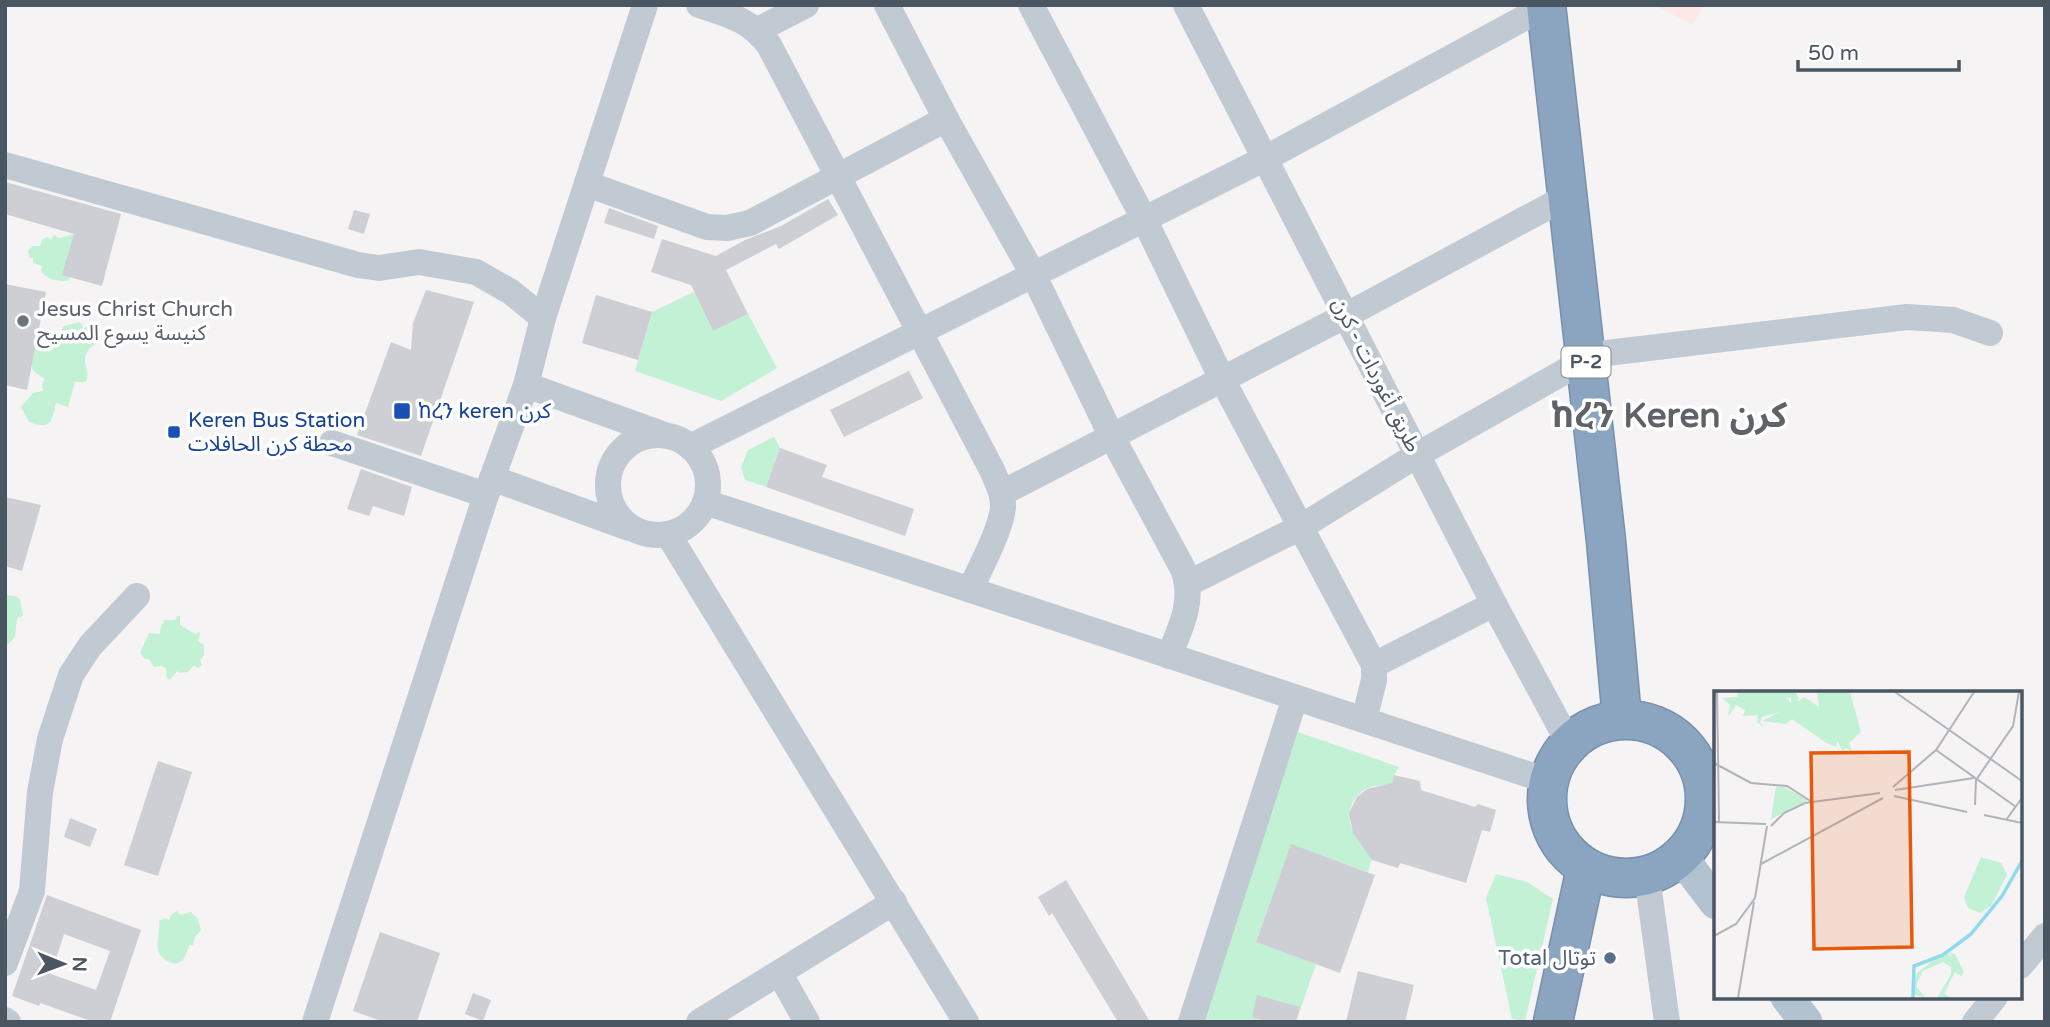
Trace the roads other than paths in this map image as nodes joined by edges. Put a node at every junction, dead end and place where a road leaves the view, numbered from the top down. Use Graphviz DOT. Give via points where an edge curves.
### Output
graph roads {
  1 [pos="645,5"];
  2 [pos="699,5"];
  3 [pos="806,5"];
  4 [pos="887,5"];
  5 [pos="1031,5"];
  6 [pos="1186,5"];
  7 [pos="1547,6"];
  8 [pos="758,30"];
  9 [pos="946,119"];
  10 [pos="1266,158"];
  11 [pos="5,165"];
  12 [pos="838,176"];
  13 [pos="587,184"];
  14 [pos="1568,195"];
  15 [pos="1144,219"];
  16 [pos="1034,276"];
  17 [pos="1345,316"];
  18 [pos="543,318"];
  19 [pos="920,333"];
  20 [pos="1990,333"];
  21 [pos="1585,360"];
  22 [pos="1222,379"];
  23 [pos="526,384"];
  24 [pos="1111,437"];
  25 [pos="678,442"];
  26 [pos="332,443"];
  27 [pos="1417,455"];
  28 [pos="489,487"];
  29 [pos="1002,493"];
  30 [pos="705,502"];
  31 [pos="1301,527"];
  32 [pos="637,531"];
  33 [pos="668,534"];
  34 [pos="1189,583"];
  35 [pos="970,590"];
  36 [pos="137,596"];
  37 [pos="1494,604"];
  38 [pos="1169,656"];
  39 [pos="1374,665"];
  40 [pos="1295,698"];
  41 [pos="1622,719"];
  42 [pos="1364,720"];
  43 [pos="1569,743"];
  44 [pos="1548,781"];
  45 [pos="1681,857"];
  46 [pos="1586,868"];
  47 [pos="1647,876"];
  48 [pos="1714,900"];
  49 [pos="894,902"];
  50 [pos="2045,936"];
  51 [pos="5,963"];
  52 [pos="2022,964"];
  53 [pos="780,974"];
  54 [pos="1789,999"];
  55 [pos="1993,999"];
  56 [pos="315,1022"];
  57 [pos="699,1022"];
  58 [pos="807,1022"];
  59 [pos="966,1022"];
  60 [pos="1191,1022"];
  61 [pos="1553,1022"];
  62 [pos="1667,1022"];
  63 [pos="1806,1022"];
  64 [pos="1975,1022"];
  1 -- 13 [label="street"];
  2 -- 8 [label="street"];
  3 -- 8 [label="street"];
  4 -- 9 [label="street"];
  5 -- 15 [label="street"];
  6 -- 10 [label="street, طريق أغوردات - كرن"];
  7 -- 10 [label="street"];
  7 -- 14 [label="highway, P-2"];
  8 -- 12 [label="street"];
  9 -- 12 [label="street"];
  9 -- 16 [label="street"];
  10 -- 15 [label="street"];
  10 -- 17 [label="street, طريق أغوردات - كرن"];
  11 -- 18 [label="street" via="358,265 379,268 419,262 476,272"];
  12 -- 13 [label="street" via="750,223 727,228 706,227"];
  12 -- 19 [label="street"];
  13 -- 18 [label="street"];
  14 -- 17 [label="street"];
  14 -- 21 [label="highway, P-2"];
  15 -- 16 [label="street"];
  15 -- 22 [label="street"];
  16 -- 19 [label="street"];
  16 -- 24 [label="street"];
  17 -- 22 [label="street"];
  17 -- 27 [label="street, طريق أغوردات - كرن"];
  18 -- 23 [label="street"];
  19 -- 25 [label="street"];
  19 -- 29 [label="street"];
  20 -- 21 [label="street" via="1953,320 1907,317 1607,353"];
  21 -- 27 [label="street"];
  21 -- 41 [label="highway, P-2"];
  22 -- 24 [label="street"];
  22 -- 31 [label="street"];
  23 -- 25 [label="street"];
  23 -- 28 [label="street"];
  24 -- 29 [label="street"];
  24 -- 34 [label="street"];
  25 -- 30 [label="street" via="700,459 706,472"];
  25 -- 32 [label="street" via="651,435 636,440 613,463 608,478 614,510"];
  26 -- 28 [label="street"];
  27 -- 31 [label="street"];
  27 -- 37 [label="street, طريق أغوردات - كرن"];
  28 -- 32 [label="street"];
  28 -- 56 [label="street"];
  29 -- 35 [label="street" via="1000,522"];
  30 -- 33 [label="street" via="684,528"];
  30 -- 35 [label="street"];
  31 -- 34 [label="street"];
  31 -- 39 [label="street"];
  32 -- 33 [label="street"];
  33 -- 49 [label="street"];
  34 -- 38 [label="street" via="1185,617"];
  35 -- 38 [label="street"];
  36 -- 51 [label="street" via="90,646 71,675 50,739 32,891"];
  37 -- 39 [label="street"];
  37 -- 43 [label="street, طريق أغوردات - كرن"];
  38 -- 40 [label="street"];
  39 -- 42 [label="street"];
  40 -- 42 [label="street"];
  40 -- 60 [label="street"];
  41 -- 43 [label="highway" via="1585,731"];
  41 -- 45 [label="highway" via="1659,727 1682,744 1699,767 1705,806 1693,842"];
  42 -- 44 [label="street"];
  43 -- 44 [label="highway"];
  44 -- 46 [label="highway" via="1547,807 1553,831 1561,846"];
  45 -- 47 [label="highway"];
  45 -- 48 [label="main road"];
  46 -- 47 [label="highway" via="1626,879"];
  46 -- 61 [label="highway"];
  47 -- 62 [label="street"];
  49 -- 53 [label="street"];
  49 -- 59 [label="street"];
  50 -- 52 [label="street"];
  53 -- 57 [label="street"];
  53 -- 58 [label="street"];
  54 -- 63 [label="main road"];
  55 -- 64 [label="street"];
}
